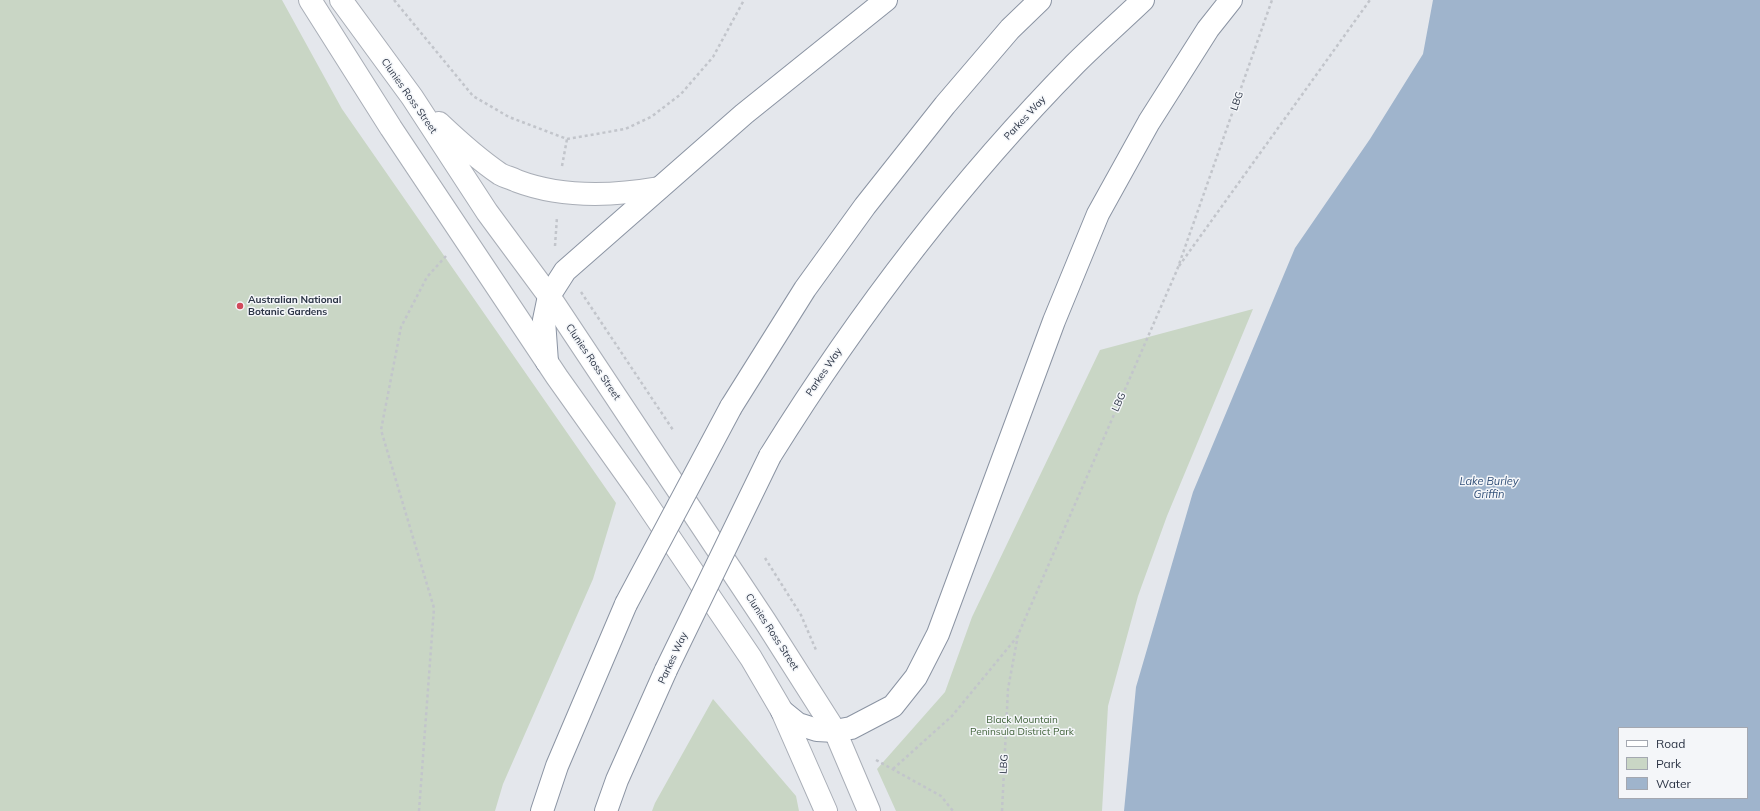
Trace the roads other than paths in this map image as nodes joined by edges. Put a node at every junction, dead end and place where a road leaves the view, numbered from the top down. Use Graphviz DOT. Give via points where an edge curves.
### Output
graph roads {
  1 [pos="310,0"];
  2 [pos="341,0"];
  3 [pos="886,0"];
  4 [pos="1040,0"];
  5 [pos="1143,0"];
  6 [pos="1231,0"];
  7 [pos="412,97"];
  8 [pos="659,188"];
  9 [pos="549,296"];
  10 [pos="547,362"];
  11 [pos="782,711"];
  12 [pos="834,731"];
  13 [pos="542,811"];
  14 [pos="606,811"];
  15 [pos="826,811"];
  16 [pos="869,811"];
  1 -- 10 [label="main road"];
  2 -- 7 [label="main road, Clunies Ross Street"];
  3 -- 8 [label="main road" via="744,114"];
  4 -- 13 [label="main road, bridge" via="1010,29 865,206 805,289 731,407 626,604 557,766"];
  5 -- 14 [label="main road, Parkes Way, bridge" via="1070,69 1004,141 932,227 859,321 800,407 770,456 666,670 617,780"];
  6 -- 12 [label="main road" via="1208,29 1149,122 1098,214 1054,321 938,634 916,677 893,706 851,728"];
  7 -- 8 [label="main road" via="463,146 501,174 536,188 580,194 637,192"];
  7 -- 9 [label="main road, Clunies Ross Street" via="487,212"];
  8 -- 9 [label="main road" via="565,271"];
  9 -- 10 [label="main road" via="544,320"];
  9 -- 12 [label="main road, Clunies Ross Street" via="766,621"];
  10 -- 11 [label="main road" via="656,516 751,658"];
  11 -- 12 [label="main road" via="798,724 817,730"];
  11 -- 15 [label="main road"];
  12 -- 16 [label="main road, Clunies Ross Street"];
}
